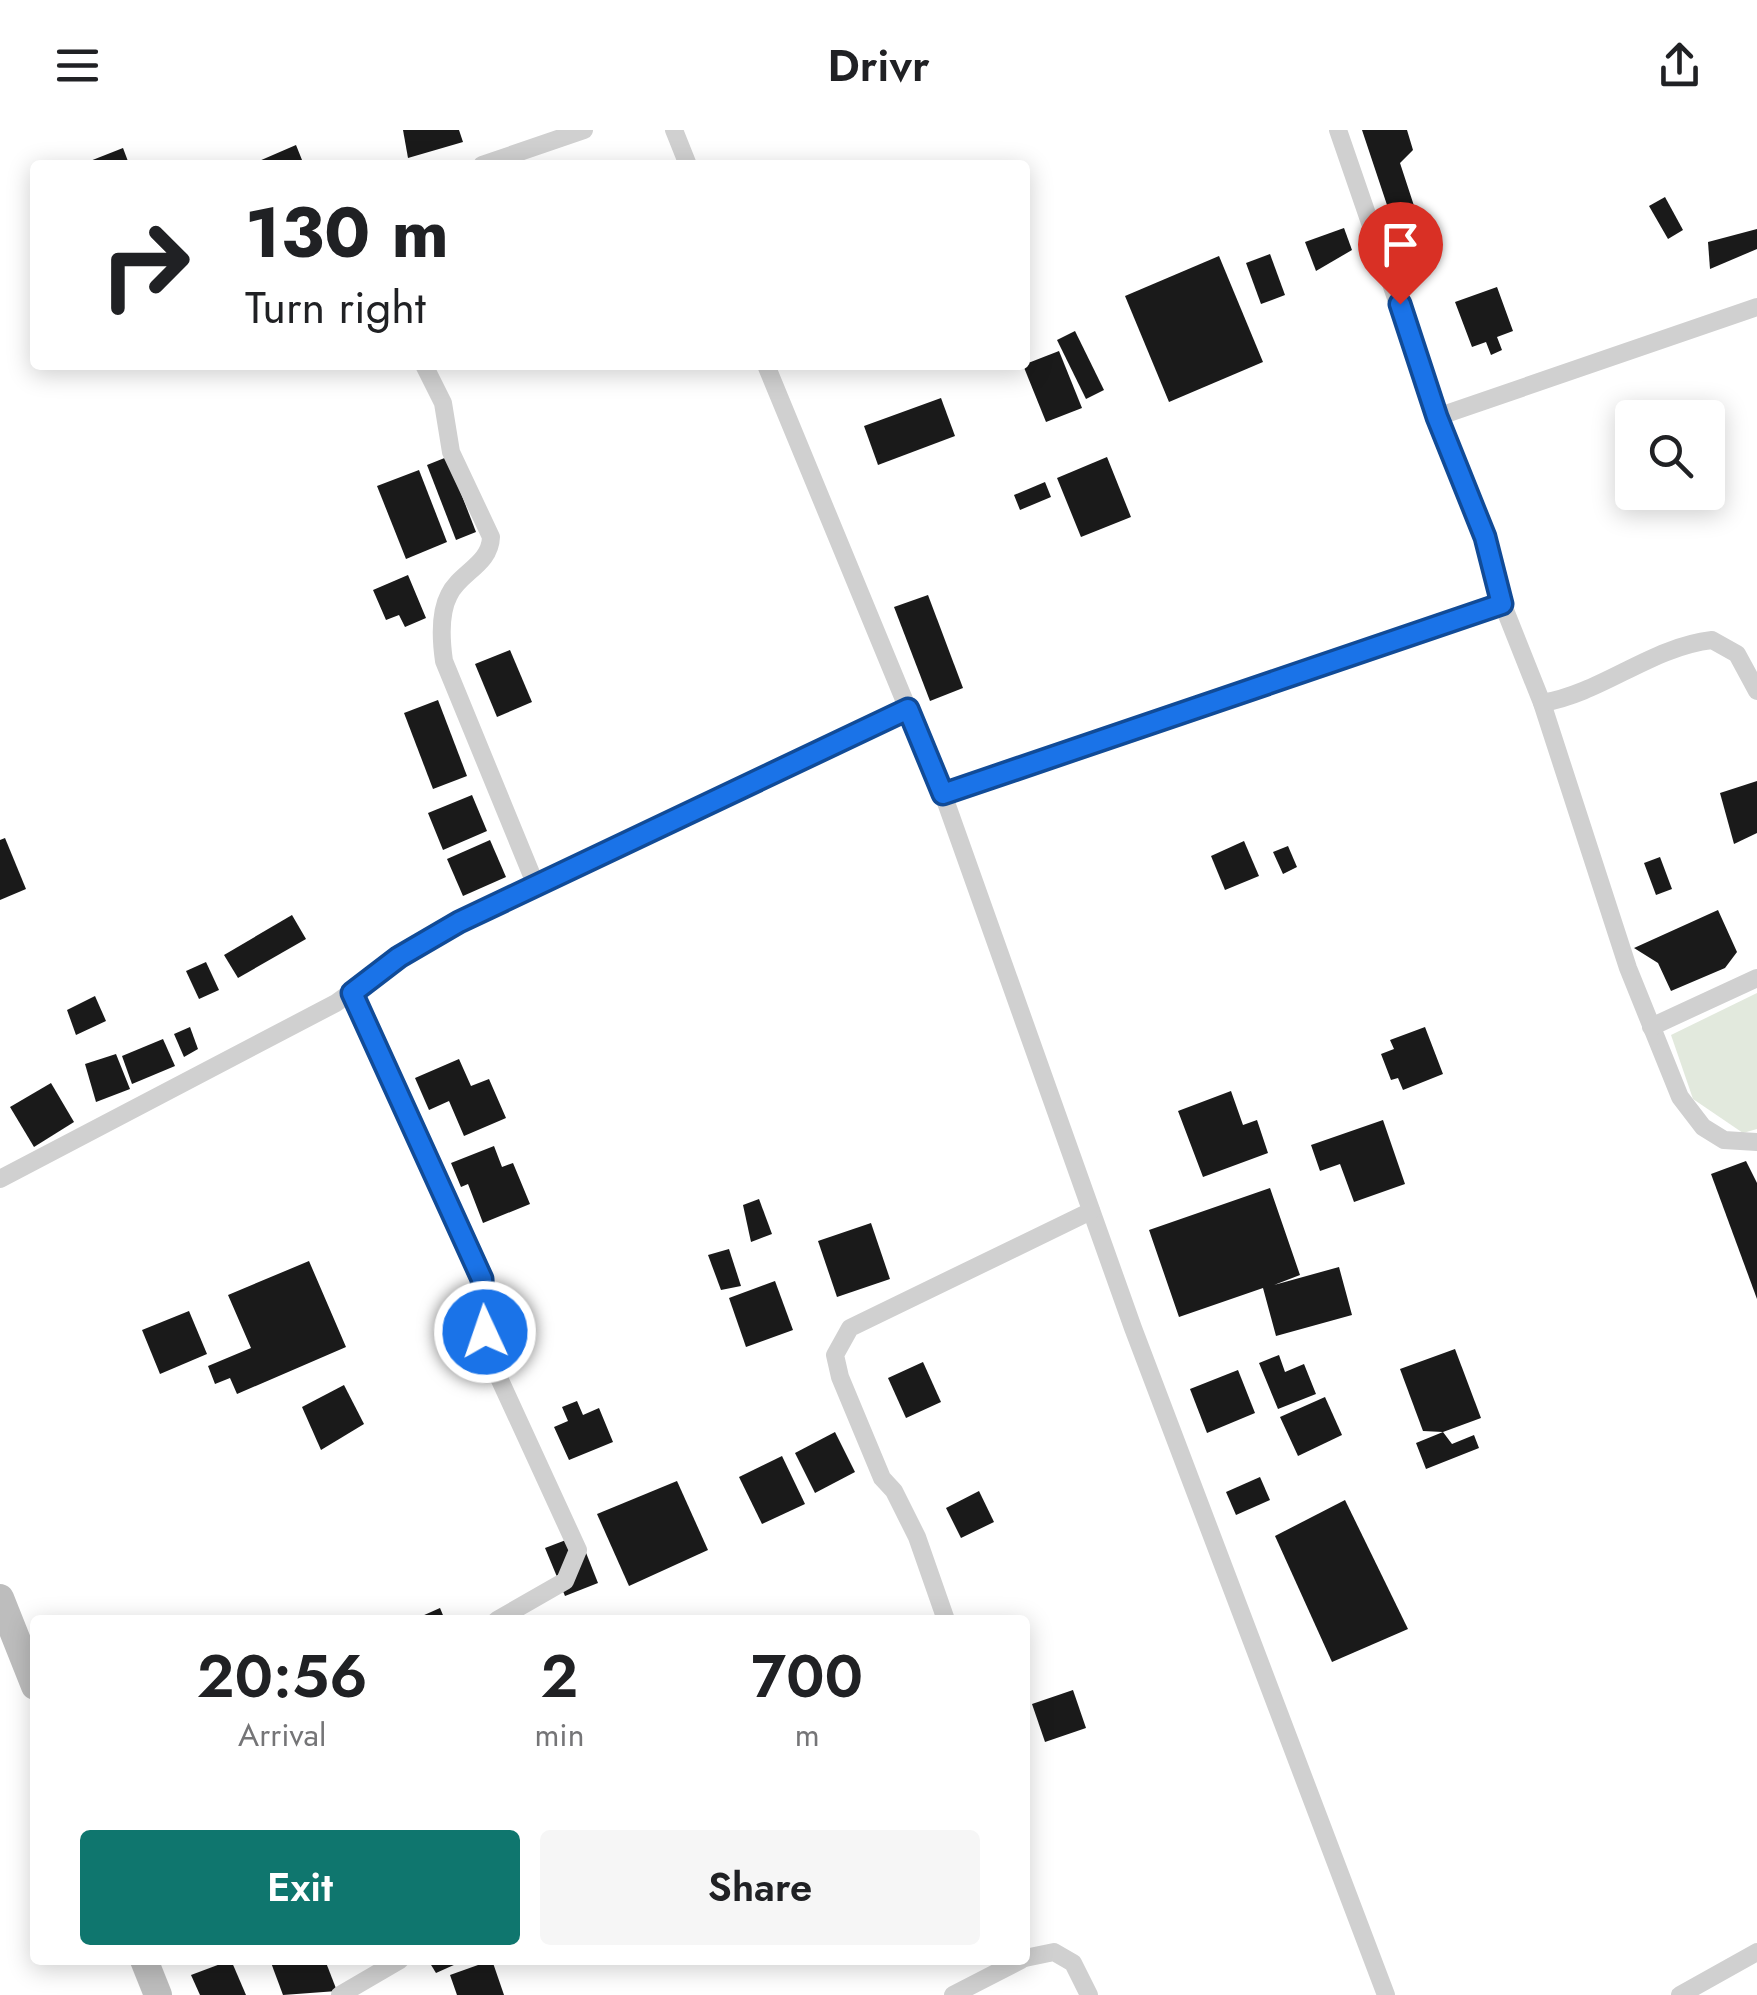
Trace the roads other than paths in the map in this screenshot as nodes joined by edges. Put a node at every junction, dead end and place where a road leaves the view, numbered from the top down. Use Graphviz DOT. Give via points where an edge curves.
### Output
graph roads {
  1 [pos="584,130"];
  2 [pos="674,130"];
  3 [pos="1338,130"];
  4 [pos="497,160"];
  5 [pos="686,160"];
  6 [pos="1757,307"];
  7 [pos="426,370"];
  8 [pos="768,370"];
  9 [pos="1437,417"];
  10 [pos="1502,604"];
  11 [pos="1757,691"];
  12 [pos="1542,704"];
  13 [pos="908,709"];
  14 [pos="943,794"];
  15 [pos="537,888"];
  16 [pos="1757,978"];
  17 [pos="352,993"];
  18 [pos="1652,1028"];
  19 [pos="1757,1142"];
  20 [pos="0,1179"];
  21 [pos="1092,1211"];
  22 [pos="0,1598"];
  23 [pos="506,1615"];
  24 [pos="944,1615"];
  25 [pos="30,1673"];
  26 [pos="1757,1952"];
  27 [pos="1030,1957"];
  28 [pos="146,1965"];
  29 [pos="391,1965"];
  30 [pos="1011,1965"];
  31 [pos="158,1995"];
  32 [pos="340,1995"];
  33 [pos="953,1995"];
  34 [pos="1089,1995"];
  35 [pos="1386,1995"];
  36 [pos="1680,1995"];
  1 -- 4 [label="street"];
  2 -- 5 [label="street"];
  3 -- 9 [label="street"];
  6 -- 9 [label="street"];
  7 -- 15 [label="street" via="443,404 450,452 492,537 490,552 448,597 444,661"];
  8 -- 13 [label="street"];
  9 -- 10 [label="street" via="1485,537"];
  10 -- 12 [label="street"];
  10 -- 14 [label="street"];
  11 -- 12 [label="street" via="1737,654 1712,640"];
  12 -- 18 [label="street"];
  13 -- 14 [label="street"];
  13 -- 15 [label="street"];
  14 -- 21 [label="street"];
  15 -- 17 [label="street" via="459,922"];
  16 -- 18 [label="street"];
  17 -- 20 [label="street"];
  17 -- 23 [label="street" via="482,1279 488,1354 578,1550 565,1580"];
  18 -- 19 [label="street" via="1680,1097 1703,1127 1724,1140"];
  21 -- 24 [label="street" via="850,1328 835,1355 868,1449 902,1505"];
  21 -- 35 [label="street"];
  22 -- 25 [label="street"];
  26 -- 36 [label="street"];
  27 -- 34 [label="street" via="1054,1952 1072,1963"];
  28 -- 31 [label="street"];
  29 -- 32 [label="street"];
  30 -- 33 [label="street"];
}
